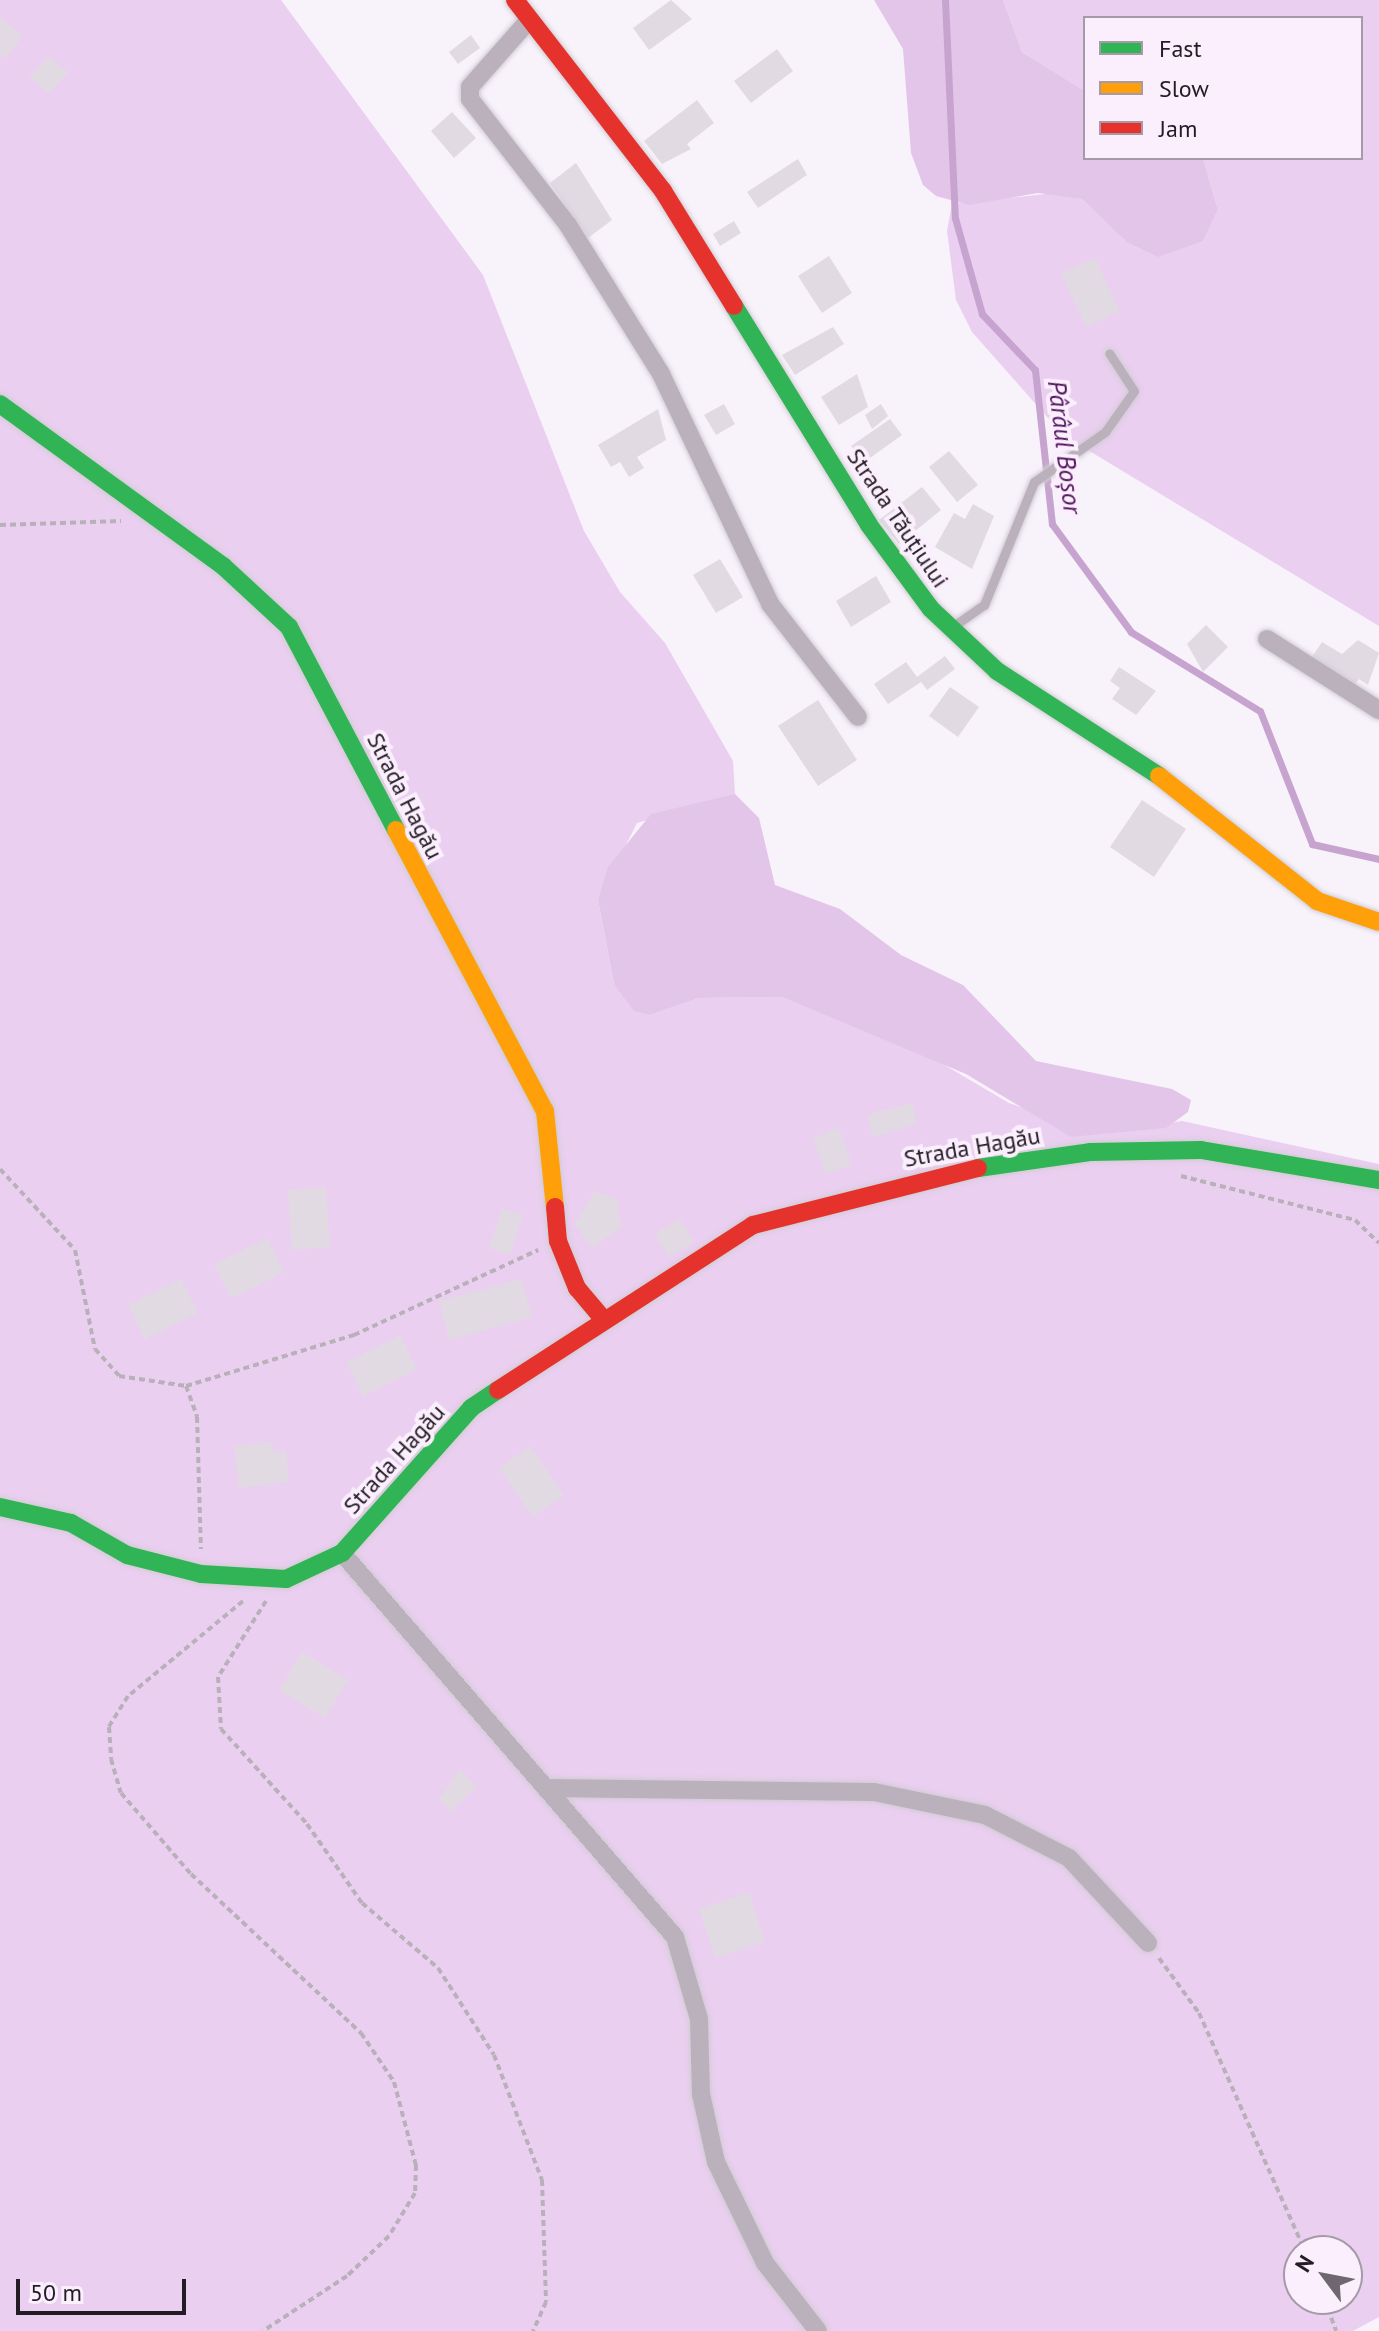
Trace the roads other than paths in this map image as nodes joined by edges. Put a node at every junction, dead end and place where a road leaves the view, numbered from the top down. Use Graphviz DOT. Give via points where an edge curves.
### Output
graph roads {
  1 [pos="515,0"];
  2 [pos="529,20"];
  3 [pos="1109,353"];
  4 [pos="0,404"];
  5 [pos="948,627"];
  6 [pos="1267,639"];
  7 [pos="1379,710"];
  8 [pos="858,717"];
  9 [pos="1379,922"];
  10 [pos="1379,1180"];
  11 [pos="604,1320"];
  12 [pos="0,1507"];
  13 [pos="342,1553"];
  14 [pos="546,1788"];
  15 [pos="1148,1943"];
  16 [pos="818,2331"];
  1 -- 2 [label="street, Strada Tăuțiului"];
  2 -- 5 [label="street, Strada Tăuțiului" via="663,191 869,525"];
  2 -- 8 [label="street" via="477,77 470,99 568,225 661,374 770,604"];
  3 -- 5 [label="lane" via="1134,391 1105,432 1038,479 984,605"];
  4 -- 11 [label="street, Strada Hagău" via="223,566 289,627 545,1111 558,1241 577,1288"];
  5 -- 9 [label="street, Strada Tăuțiului" via="997,671 1201,803 1317,901"];
  6 -- 7 [label="street"];
  10 -- 11 [label="street, Strada Hagău" via="1201,1150 1090,1152 926,1176 753,1225"];
  11 -- 13 [label="street, Strada Hagău" via="471,1408"];
  12 -- 13 [label="street" via="71,1523 127,1555 201,1574 286,1579"];
  13 -- 14 [label="street"];
  14 -- 15 [label="street" via="874,1792 985,1815 1069,1858"];
  14 -- 16 [label="street" via="675,1937 699,2019 701,2094 716,2162 765,2263"];
}
